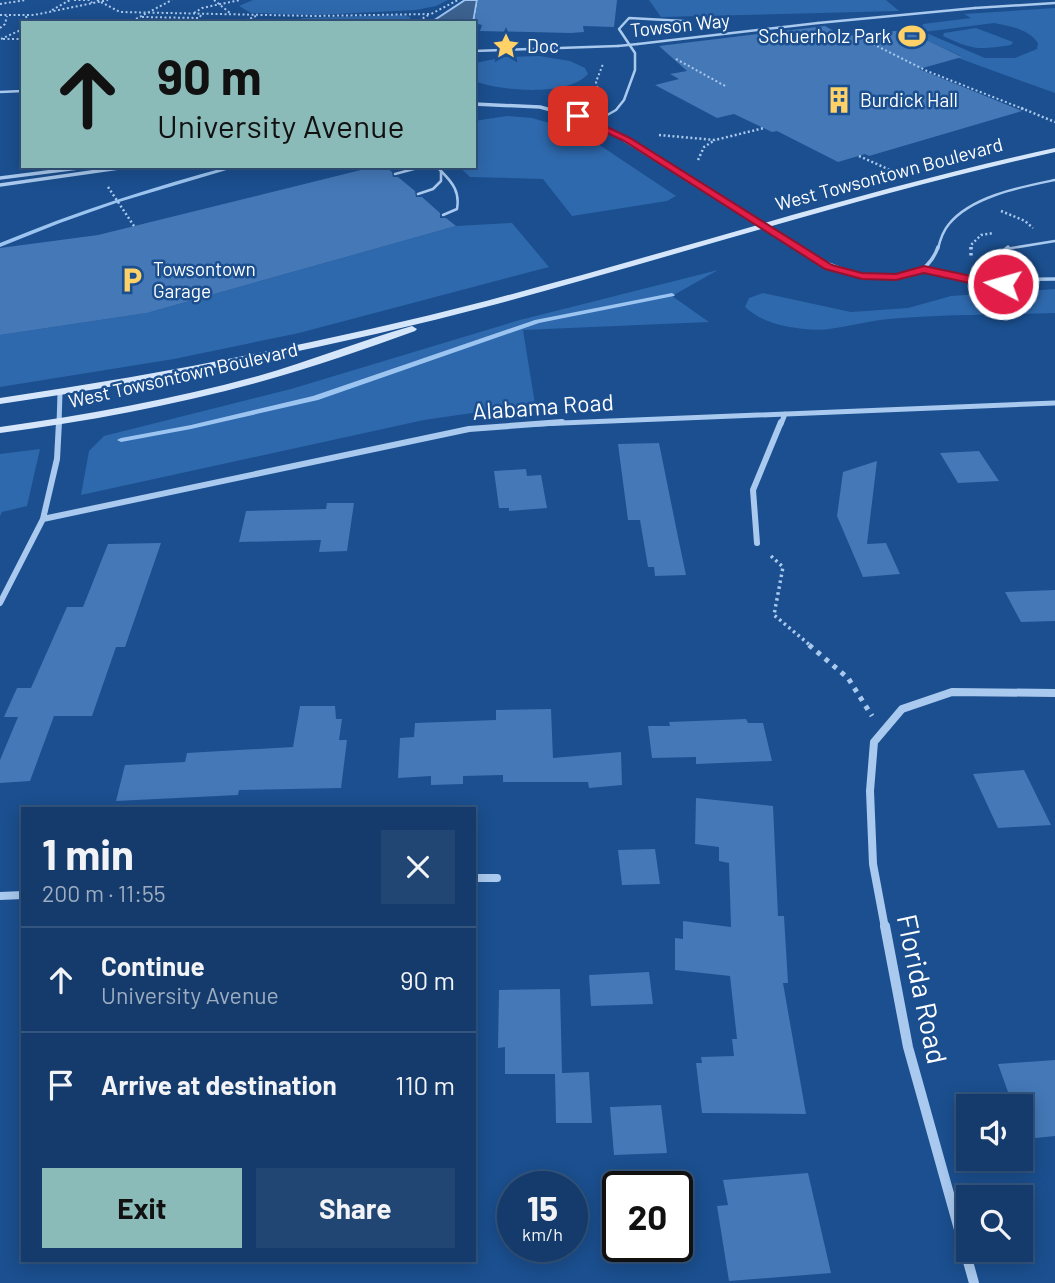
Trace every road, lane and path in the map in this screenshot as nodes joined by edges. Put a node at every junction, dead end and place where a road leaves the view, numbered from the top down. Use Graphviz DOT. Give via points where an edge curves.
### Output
graph roads {
  1 [pos="26,0"];
  2 [pos="72,0"];
  3 [pos="108,0"];
  4 [pos="172,0"];
  5 [pos="215,0"];
  6 [pos="240,0"];
  7 [pos="458,0"];
  8 [pos="99,1"];
  9 [pos="1055,3"];
  10 [pos="0,4"];
  11 [pos="92,4"];
  12 [pos="220,5"];
  13 [pos="145,13"];
  14 [pos="193,14"];
  15 [pos="202,14"];
  16 [pos="231,14"];
  17 [pos="431,14"];
  18 [pos="0,15"];
  19 [pos="36,15"];
  20 [pos="257,15"];
  21 [pos="8,16"];
  22 [pos="26,16"];
  23 [pos="315,16"];
  24 [pos="142,17"];
  25 [pos="199,18"];
  26 [pos="136,20"];
  27 [pos="27,21"];
  28 [pos="142,21"];
  29 [pos="197,21"];
  30 [pos="228,21"];
  31 [pos="320,21"];
  32 [pos="420,21"];
  33 [pos="684,21"];
  34 [pos="1,30"];
  35 [pos="21,30"];
  36 [pos="14,32"];
  37 [pos="5,35"];
  38 [pos="1,39"];
  39 [pos="21,39"];
  40 [pos="653,43"];
  41 [pos="872,44"];
  42 [pos="612,47"];
  43 [pos="476,51"];
  44 [pos="915,67"];
  45 [pos="924,67"];
  46 [pos="727,87"];
  47 [pos="21,91"];
  48 [pos="0,92"];
  49 [pos="476,104"];
  50 [pos="601,105"];
  51 [pos="596,122"];
  52 [pos="1055,122"];
  53 [pos="764,128"];
  54 [pos="659,135"];
  55 [pos="715,140"];
  56 [pos="1055,150"];
  57 [pos="859,156"];
  58 [pos="698,160"];
  59 [pos="77,168"];
  60 [pos="118,168"];
  61 [pos="418,168"];
  62 [pos="438,168"];
  63 [pos="441,171"];
  64 [pos="898,173"];
  65 [pos="395,174"];
  66 [pos="0,177"];
  67 [pos="1055,180"];
  68 [pos="0,185"];
  69 [pos="106,185"];
  70 [pos="418,194"];
  71 [pos="993,208"];
  72 [pos="443,215"];
  73 [pos="1025,221"];
  74 [pos="134,226"];
  75 [pos="763,226"];
  76 [pos="1055,242"];
  77 [pos="924,270"];
  78 [pos="1055,279"];
  79 [pos="1003,284"];
  80 [pos="490,303"];
  81 [pos="60,393"];
  82 [pos="0,401"];
  83 [pos="1055,403"];
  84 [pos="785,414"];
  85 [pos="58,422"];
  86 [pos="0,430"];
  87 [pos="43,519"];
  88 [pos="757,542"];
  89 [pos="783,566"];
  90 [pos="0,603"];
  91 [pos="1055,693"];
  92 [pos="868,712"];
  93 [pos="476,878"];
  94 [pos="497,878"];
  95 [pos="21,895"];
  96 [pos="0,896"];
  97 [pos="974,1283"];
  1 -- 10 [label="path"];
  2 -- 11 [label="path" via="90,0"];
  2 -- 19 [label="path"];
  3 -- 8 [label="path"];
  4 -- 13 [label="path"];
  5 -- 12 [label="path"];
  6 -- 12 [label="path"];
  7 -- 17 [label="path"];
  8 -- 11 [label="path"];
  8 -- 13 [label="path" via="120,12"];
  9 -- 40 [label="street, Towson Way, bridge" via="818,23"];
  11 -- 19 [label="path"];
  12 -- 14 [label="path"];
  12 -- 16 [label="path"];
  13 -- 14 [label="path"];
  13 -- 24 [label="path"];
  14 -- 15 [label="path"];
  15 -- 16 [label="path"];
  15 -- 25 [label="path"];
  16 -- 20 [label="path"];
  17 -- 23 [label="path"];
  17 -- 32 [label="path"];
  18 -- 21 [label="path"];
  19 -- 22 [label="path"];
  20 -- 23 [label="path"];
  20 -- 30 [label="path"];
  21 -- 22 [label="path"];
  21 -- 34 [label="path"];
  22 -- 27 [label="path"];
  23 -- 31 [label="path"];
  24 -- 25 [label="path"];
  24 -- 26 [label="path"];
  25 -- 29 [label="path"];
  26 -- 28 [label="path"];
  33 -- 51 [label="lane" via="629,18 619,29 635,53 635,70 624,100"];
  34 -- 36 [label="path"];
  34 -- 37 [label="path"];
  35 -- 36 [label="path"];
  36 -- 37 [label="path"];
  37 -- 38 [label="path"];
  38 -- 39 [label="path"];
  40 -- 42 [label="street, Towson Way, bridge"];
  40 -- 46 [label="path"];
  41 -- 45 [label="path"];
  42 -- 43 [label="street, Towson Way"];
  42 -- 50 [label="path" via="596,74"];
  44 -- 45 [label="path"];
  45 -- 52 [label="path"];
  47 -- 48 [label="street"];
  49 -- 51 [label="street" via="540,107"];
  51 -- 75 [label="street"];
  53 -- 55 [label="path"];
  54 -- 55 [label="path"];
  55 -- 58 [label="path" via="701,150"];
  56 -- 75 [label="main road, West Towsontown Boulevard"];
  57 -- 64 [label="path"];
  59 -- 66 [label="street"];
  60 -- 68 [label="street"];
  61 -- 65 [label="lane"];
  62 -- 63 [label="lane"];
  63 -- 70 [label="lane" via="441,181 433,189"];
  63 -- 72 [label="lane" via="456,186 460,198 457,209"];
  67 -- 77 [label="lane" via="1008,193 953,219 937,245 935,259"];
  69 -- 74 [label="path"];
  71 -- 73 [label="path"];
  75 -- 77 [label="lane" via="817,262 842,272 896,277"];
  75 -- 80 [label="main road, West Towsontown Boulevard"];
  76 -- 79 [label="lane" via="1003,251"];
  77 -- 79 [label="lane"];
  78 -- 79 [label="lane"];
  80 -- 81 [label="main road, West Towsontown Boulevard" via="211,367"];
  80 -- 85 [label="main road, West Towsontown Boulevard" via="297,368"];
  81 -- 82 [label="main road, West Towsontown Boulevard"];
  81 -- 85 [label="street"];
  83 -- 84 [label="street, Alabama Road"];
  84 -- 87 [label="street, Alabama Road" via="469,429"];
  84 -- 88 [label="street" via="753,490"];
  85 -- 86 [label="main road, West Towsontown Boulevard"];
  85 -- 87 [label="street" via="57,459"];
  87 -- 90 [label="street"];
  89 -- 92 [label="path" via="774,615 848,678"];
  91 -- 97 [label="street, Florida Road" via="952,692 902,709 874,742 870,791 873,864 908,1047"];
  93 -- 94 [label="street"];
  95 -- 96 [label="street"];
}
